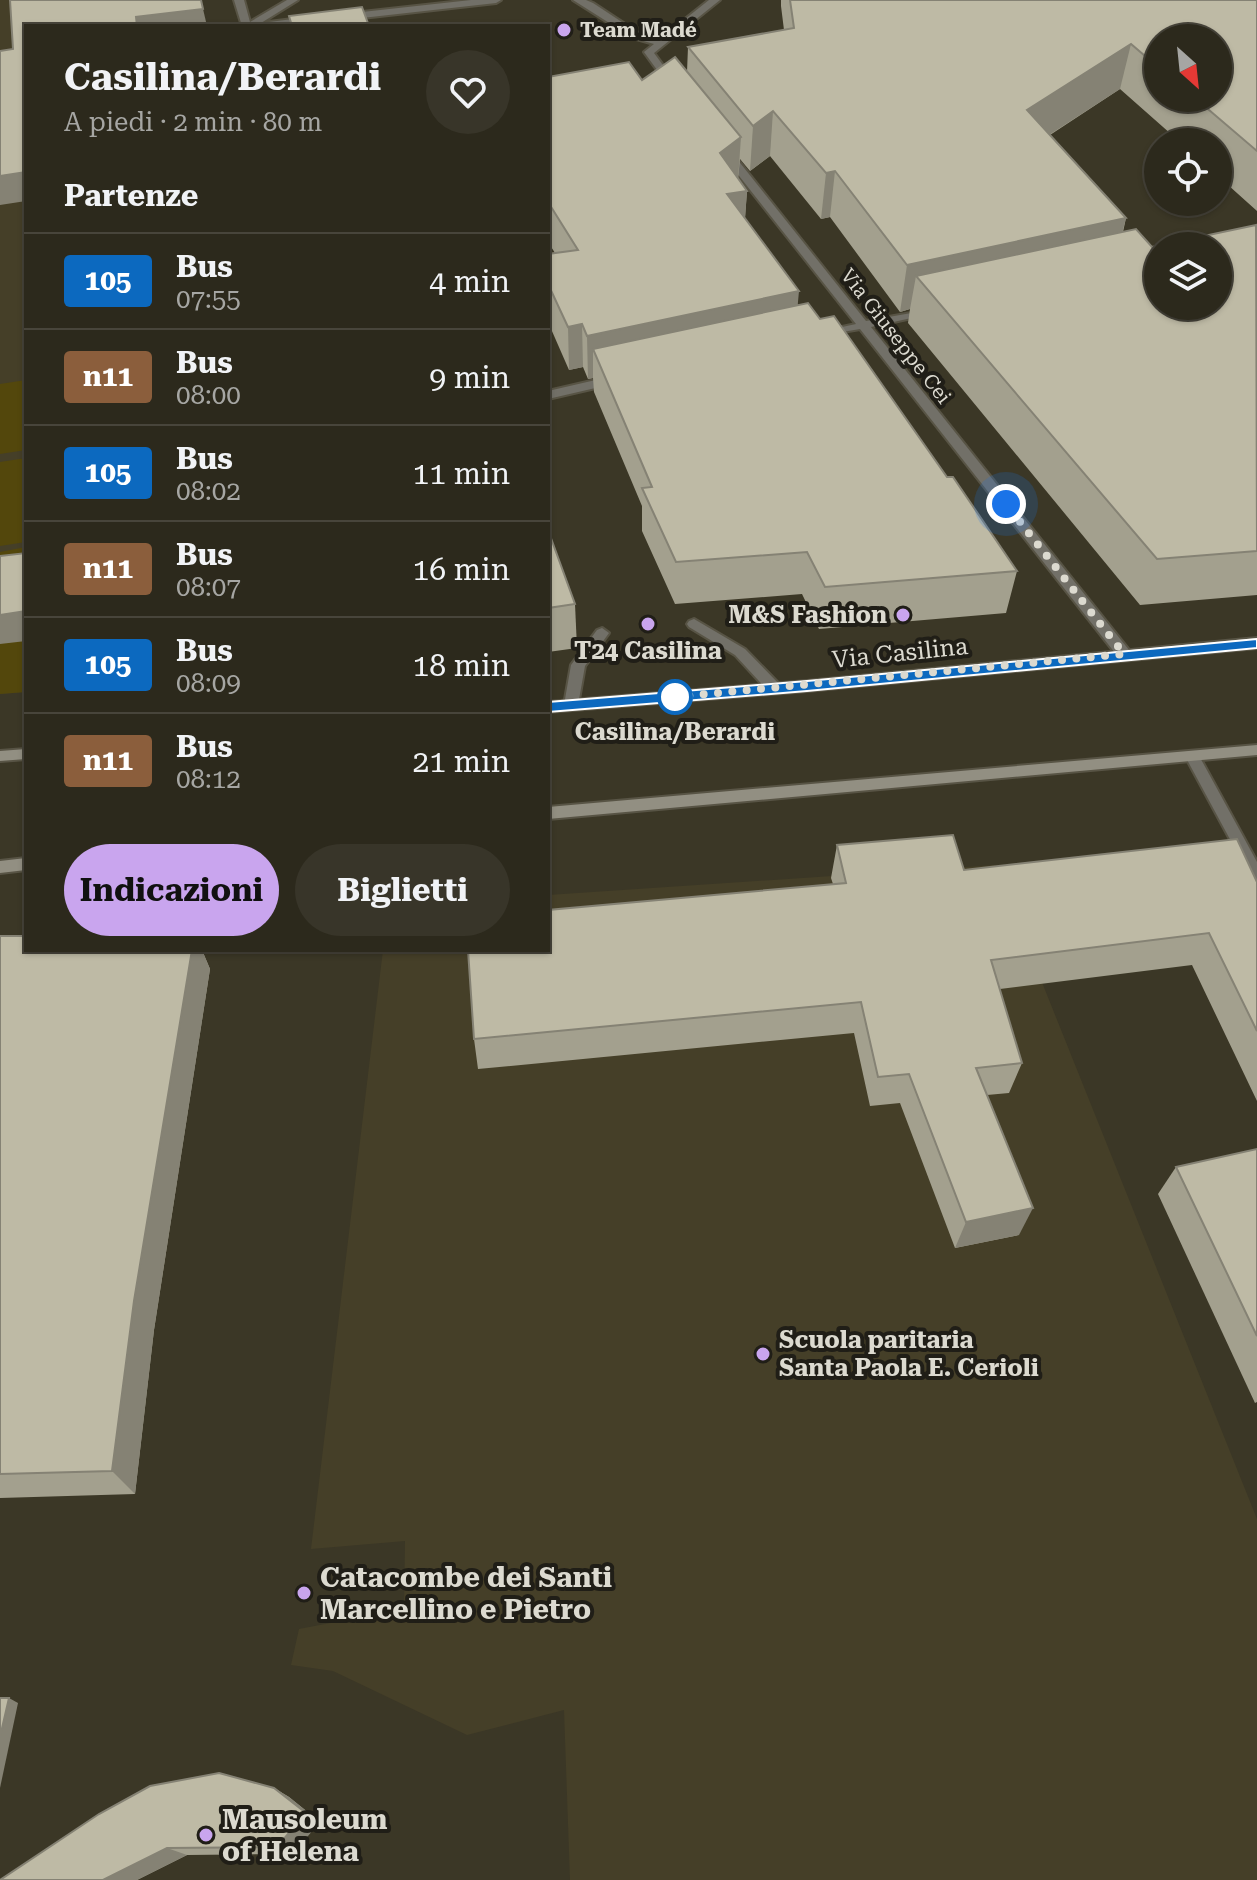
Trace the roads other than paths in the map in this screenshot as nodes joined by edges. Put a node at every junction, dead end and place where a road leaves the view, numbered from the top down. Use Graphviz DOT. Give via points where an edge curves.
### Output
graph roads {
  1 [pos="239,0"];
  2 [pos="293,0"];
  3 [pos="496,0"];
  4 [pos="578,0"];
  5 [pos="715,0"];
  6 [pos="247,24"];
  7 [pos="251,24"];
  8 [pos="277,24"];
  9 [pos="660,42"];
  10 [pos="680,94"];
  11 [pos="719,143"];
  12 [pos="943,308"];
  13 [pos="866,325"];
  14 [pos="808,337"];
  15 [pos="624,378"];
  16 [pos="550,395"];
  17 [pos="694,624"];
  18 [pos="602,633"];
  19 [pos="1257,643"];
  20 [pos="1124,654"];
  21 [pos="775,689"];
  22 [pos="571,705"];
  23 [pos="550,707"];
  24 [pos="1257,750"];
  25 [pos="24,754"];
  26 [pos="0,756"];
  27 [pos="1192,756"];
  28 [pos="550,813"];
  29 [pos="24,864"];
  30 [pos="0,867"];
  31 [pos="1257,876"];
  1 -- 6 [label="street"];
  2 -- 7 [label="street"];
  3 -- 8 [label="street"];
  4 -- 9 [label="street" via="637,38"];
  5 -- 9 [label="street"];
  9 -- 10 [label="street" via="649,56"];
  11 -- 13 [label="street, Via Giuseppe Cei"];
  12 -- 13 [label="street"];
  13 -- 14 [label="street"];
  13 -- 20 [label="street, Via Giuseppe Cei"];
  15 -- 16 [label="street"];
  17 -- 21 [label="street" via="740,652"];
  18 -- 22 [label="street" via="578,665"];
  19 -- 20 [label="main road, Via Casilina"];
  20 -- 21 [label="main road, Via Casilina"];
  21 -- 22 [label="main road, Via Casilina"];
  22 -- 23 [label="main road, Via Casilina"];
  24 -- 27 [label="main road"];
  25 -- 26 [label="main road"];
  27 -- 28 [label="main road"];
  27 -- 31 [label="street"];
  29 -- 30 [label="main road"];
}
